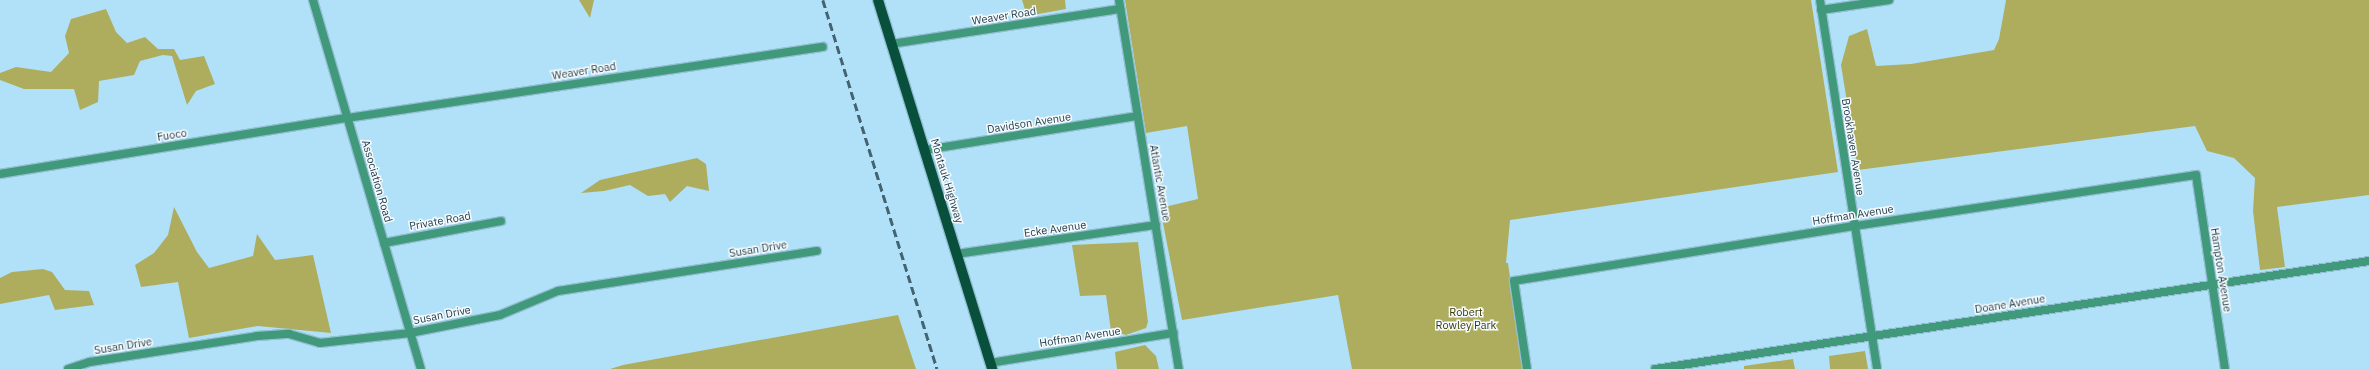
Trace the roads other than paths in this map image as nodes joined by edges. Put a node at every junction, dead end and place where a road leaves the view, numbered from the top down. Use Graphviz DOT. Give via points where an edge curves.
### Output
graph roads {
  1 [pos="313,0"];
  2 [pos="878,0"];
  3 [pos="1119,0"];
  4 [pos="1820,0"];
  5 [pos="1889,0"];
  6 [pos="1120,9"];
  7 [pos="1821,10"];
  8 [pos="891,44"];
  9 [pos="823,47"];
  10 [pos="1138,116"];
  11 [pos="348,118"];
  12 [pos="924,150"];
  13 [pos="0,174"];
  14 [pos="2196,175"];
  15 [pos="501,221"];
  16 [pos="1156,225"];
  17 [pos="1854,226"];
  18 [pos="384,243"];
  19 [pos="817,251"];
  20 [pos="957,254"];
  21 [pos="2369,261"];
  22 [pos="2212,283"];
  23 [pos="410,333"];
  24 [pos="1174,333"];
  25 [pos="1872,336"];
  26 [pos="991,366"];
  27 [pos="68,369"];
  28 [pos="421,369"];
  29 [pos="1179,369"];
  30 [pos="1527,369"];
  31 [pos="1655,369"];
  32 [pos="1877,369"];
  33 [pos="2225,369"];
  1 -- 11 [label="street, Association Road"];
  2 -- 8 [label="main road, Montauk Highway"];
  3 -- 6 [label="street, Atlantic Avenue"];
  4 -- 7 [label="street, Brookhaven Avenue"];
  5 -- 7 [label="street"];
  6 -- 8 [label="street, Weaver Road"];
  6 -- 10 [label="street, Atlantic Avenue"];
  7 -- 17 [label="street, Brookhaven Avenue"];
  8 -- 12 [label="main road, Montauk Highway"];
  9 -- 11 [label="street, Weaver Road"];
  10 -- 12 [label="street, Davidson Avenue"];
  10 -- 16 [label="street, Atlantic Avenue"];
  11 -- 13 [label="street, Fuoco"];
  11 -- 18 [label="street, Association Road"];
  12 -- 20 [label="main road, Montauk Highway"];
  14 -- 17 [label="street, Hoffman Avenue"];
  14 -- 22 [label="street, Hampton Avenue"];
  15 -- 18 [label="street, Private Road"];
  16 -- 20 [label="street, Ecke Avenue"];
  16 -- 24 [label="street, Atlantic Avenue"];
  17 -- 25 [label="street, Brookhaven Avenue"];
  17 -- 30 [label="street, Hoffman Avenue" via="1514,281"];
  18 -- 23 [label="street, Association Road"];
  19 -- 23 [label="street, Susan Drive" via="558,291 500,315"];
  20 -- 26 [label="main road, Montauk Highway"];
  21 -- 22 [label="street, Doane Avenue"];
  22 -- 25 [label="street, Doane Avenue"];
  22 -- 33 [label="street, Hampton Avenue"];
  23 -- 27 [label="street, Susan Drive" via="320,343 288,334 258,336 90,362"];
  23 -- 28 [label="street, Association Road"];
  24 -- 26 [label="street, Hoffman Avenue"];
  24 -- 29 [label="street, Atlantic Avenue"];
  25 -- 31 [label="street, Doane Avenue"];
  25 -- 32 [label="street, Brookhaven Avenue"];
}
